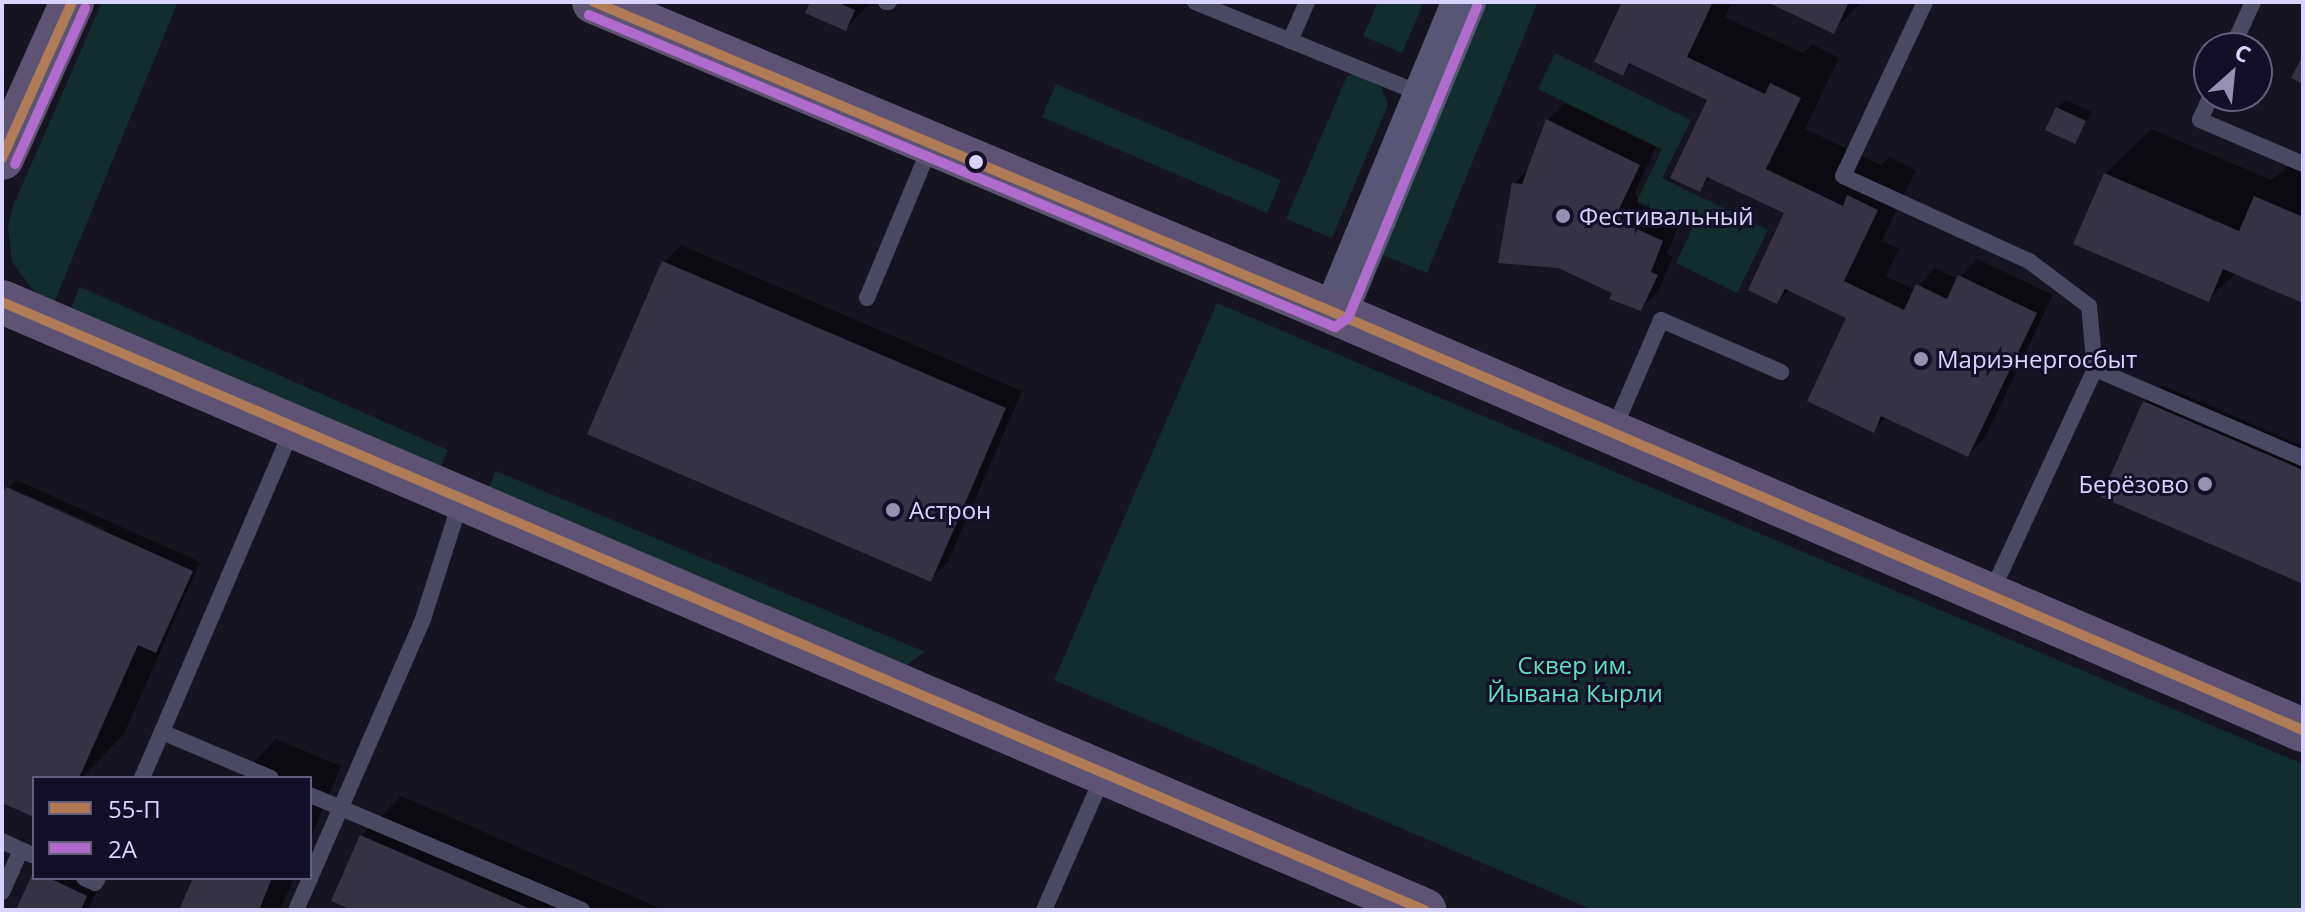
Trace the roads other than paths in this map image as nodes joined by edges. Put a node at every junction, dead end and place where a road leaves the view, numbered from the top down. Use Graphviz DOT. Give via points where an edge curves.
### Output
graph roads {
  1 [pos="72,2"];
  2 [pos="594,2"];
  3 [pos="1195,2"];
  4 [pos="1307,2"];
  5 [pos="1464,2"];
  6 [pos="1925,2"];
  7 [pos="2253,2"];
  8 [pos="2239,32"];
  9 [pos="1290,41"];
  10 [pos="1425,96"];
  11 [pos="2204,112"];
  12 [pos="932,144"];
  13 [pos="2,158"];
  14 [pos="2303,164"];
  15 [pos="867,298"];
  16 [pos="2,302"];
  17 [pos="1335,313"];
  18 [pos="2095,369"];
  19 [pos="1781,372"];
  20 [pos="293,428"];
  21 [pos="1612,432"];
  22 [pos="2303,458"];
  23 [pos="462,498"];
  24 [pos="1991,595"];
  25 [pos="2303,730"];
  26 [pos="162,732"];
  27 [pos="1105,773"];
  28 [pos="143,776"];
  29 [pos="266,776"];
  30 [pos="312,796"];
  31 [pos="340,808"];
  32 [pos="2,841"];
  33 [pos="28,853"];
  34 [pos="312,873"];
  35 [pos="309,880"];
  36 [pos="2,892"];
  37 [pos="296,910"];
  38 [pos="582,910"];
  39 [pos="1044,910"];
  40 [pos="1422,910"];
  1 -- 13 [label="main road"];
  2 -- 12 [label="main road"];
  3 -- 9 [label="lane"];
  4 -- 9 [label="lane"];
  5 -- 10 [label="street"];
  6 -- 18 [label="lane" via="1843,176 2029,261 2089,306"];
  7 -- 8 [label="lane"];
  9 -- 10 [label="lane"];
  10 -- 17 [label="street"];
  11 -- 14 [label="lane" via="2200,120"];
  12 -- 15 [label="lane"];
  12 -- 17 [label="main road"];
  16 -- 20 [label="main road"];
  17 -- 21 [label="main road"];
  18 -- 22 [label="lane"];
  18 -- 24 [label="lane"];
  19 -- 21 [label="lane" via="1661,320"];
  20 -- 23 [label="main road"];
  20 -- 26 [label="lane"];
  21 -- 24 [label="main road"];
  23 -- 27 [label="main road"];
  23 -- 31 [label="lane" via="423,619"];
  24 -- 25 [label="main road"];
  26 -- 28 [label="lane"];
  26 -- 29 [label="lane"];
  27 -- 39 [label="lane"];
  27 -- 40 [label="main road"];
  30 -- 31 [label="lane"];
  31 -- 34 [label="lane"];
  31 -- 38 [label="lane"];
  32 -- 33 [label="lane"];
  33 -- 36 [label="lane"];
  35 -- 37 [label="lane"];
}
